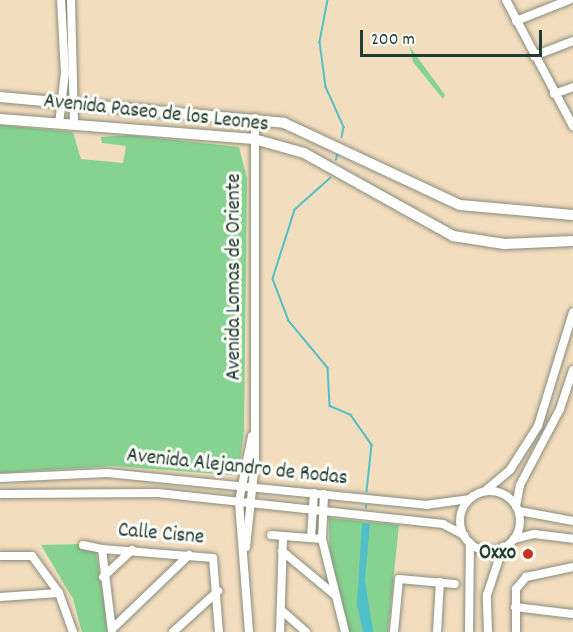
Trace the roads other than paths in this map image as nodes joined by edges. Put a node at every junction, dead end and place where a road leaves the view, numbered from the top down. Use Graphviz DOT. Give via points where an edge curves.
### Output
graph roads {
  1 [pos="62,0"];
  2 [pos="71,0"];
  3 [pos="506,0"];
  4 [pos="569,0"];
  5 [pos="516,21"];
  6 [pos="573,41"];
  7 [pos="534,56"];
  8 [pos="70,73"];
  9 [pos="573,87"];
  10 [pos="554,94"];
  11 [pos="0,97"];
  12 [pos="63,102"];
  13 [pos="75,103"];
  14 [pos="255,118"];
  15 [pos="0,119"];
  16 [pos="59,124"];
  17 [pos="74,125"];
  18 [pos="573,126"];
  19 [pos="254,139"];
  20 [pos="573,215"];
  21 [pos="573,241"];
  22 [pos="573,312"];
  23 [pos="573,370"];
  24 [pos="538,426"];
  25 [pos="549,431"];
  26 [pos="252,436"];
  27 [pos="87,473"];
  28 [pos="0,478"];
  29 [pos="240,485"];
  30 [pos="253,486"];
  31 [pos="88,489"];
  32 [pos="485,491"];
  33 [pos="314,493"];
  34 [pos="0,494"];
  35 [pos="324,494"];
  36 [pos="469,499"];
  37 [pos="238,501"];
  38 [pos="251,502"];
  39 [pos="312,509"];
  40 [pos="518,509"];
  41 [pos="323,510"];
  42 [pos="573,522"];
  43 [pos="270,535"];
  44 [pos="464,535"];
  45 [pos="283,536"];
  46 [pos="310,538"];
  47 [pos="322,538"];
  48 [pos="514,539"];
  49 [pos="573,539"];
  50 [pos="470,543"];
  51 [pos="83,545"];
  52 [pos="246,547"];
  53 [pos="503,548"];
  54 [pos="102,549"];
  55 [pos="132,550"];
  56 [pos="282,551"];
  57 [pos="189,555"];
  58 [pos="0,556"];
  59 [pos="573,567"];
  60 [pos="103,577"];
  61 [pos="440,582"];
  62 [pos="455,584"];
  63 [pos="218,591"];
  64 [pos="59,592"];
  65 [pos="335,596"];
  66 [pos="0,597"];
  67 [pos="515,607"];
  68 [pos="281,610"];
  69 [pos="573,614"];
  70 [pos="112,630"];
  71 [pos="73,632"];
  72 [pos="174,632"];
  73 [pos="219,632"];
  74 [pos="249,632"];
  75 [pos="280,632"];
  76 [pos="306,632"];
  77 [pos="345,632"];
  78 [pos="394,632"];
  79 [pos="437,632"];
  80 [pos="469,632"];
  81 [pos="488,632"];
  82 [pos="516,632"];
  1 -- 8 [label="street"];
  2 -- 8 [label="street"];
  3 -- 5 [label="street"];
  4 -- 5 [label="street"];
  5 -- 7 [label="street"];
  6 -- 7 [label="street"];
  7 -- 10 [label="street"];
  8 -- 12 [label="street"];
  8 -- 13 [label="street"];
  9 -- 10 [label="street"];
  10 -- 18 [label="street"];
  11 -- 12 [label="main road, Avenida Paseo de los Leones"];
  12 -- 13 [label="main road, Avenida Paseo de los Leones"];
  12 -- 16 [label="street"];
  13 -- 14 [label="main road, Avenida Paseo de los Leones"];
  13 -- 17 [label="street"];
  14 -- 19 [label="street, Avenida Lomas de Oriente"];
  14 -- 20 [label="main road, Avenida Paseo de los Leones" via="320,135 460,205"];
  15 -- 16 [label="main road, Avenida Paseo de los Leones"];
  16 -- 17 [label="main road, Avenida Paseo de los Leones"];
  17 -- 19 [label="main road, Avenida Paseo de los Leones"];
  19 -- 21 [label="main road, Avenida Paseo de los Leones" via="304,153 425,225 453,236 504,244"];
  19 -- 26 [label="street, Avenida Lomas de Oriente"];
  22 -- 24 [label="street"];
  23 -- 25 [label="street"];
  24 -- 25 [label="street"];
  24 -- 32 [label="street" via="510,470"];
  25 -- 40 [label="street" via="520,485"];
  26 -- 29 [label="street, Avenida Lomas de Oriente"];
  26 -- 30 [label="street, Avenida Lomas de Oriente"];
  27 -- 28 [label="street, Avenida Alejandro de Rodas"];
  27 -- 29 [label="street, Avenida Alejandro de Rodas"];
  27 -- 31 [label="street"];
  29 -- 30 [label="street, Avenida Alejandro de Rodas"];
  29 -- 37 [label="street, Avenida Lomas de Oriente"];
  30 -- 33 [label="street, Avenida Alejandro de Rodas"];
  30 -- 38 [label="street, Avenida Lomas de Oriente"];
  31 -- 34 [label="street, Avenida Alejandro de Rodas"];
  31 -- 37 [label="street, Avenida Alejandro de Rodas"];
  32 -- 36 [label="street"];
  32 -- 40 [label="street" via="503,494"];
  33 -- 35 [label="street, Avenida Alejandro de Rodas"];
  33 -- 39 [label="street"];
  35 -- 36 [label="street, Avenida Alejandro de Rodas" via="426,506"];
  35 -- 41 [label="street"];
  36 -- 44 [label="street" via="460,516"];
  37 -- 38 [label="street, Avenida Alejandro de Rodas"];
  37 -- 52 [label="street, Avenida Lomas de Oriente"];
  38 -- 39 [label="street, Avenida Alejandro de Rodas"];
  38 -- 52 [label="street, Avenida Lomas de Oriente"];
  39 -- 41 [label="street, Avenida Alejandro de Rodas"];
  39 -- 46 [label="street"];
  40 -- 42 [label="street"];
  40 -- 48 [label="street"];
  41 -- 44 [label="street, Avenida Alejandro de Rodas" via="443,524"];
  41 -- 47 [label="street"];
  43 -- 45 [label="street"];
  44 -- 50 [label="street"];
  45 -- 46 [label="street"];
  45 -- 56 [label="street"];
  46 -- 47 [label="street"];
  47 -- 65 [label="street"];
  48 -- 49 [label="street" via="534,534"];
  48 -- 53 [label="street"];
  50 -- 53 [label="street" via="488,550"];
  50 -- 80 [label="street"];
  51 -- 54 [label="street, Calle Cisne"];
  52 -- 74 [label="street, Avenida Lomas de Oriente"];
  53 -- 81 [label="street" via="487,595"];
  54 -- 55 [label="street, Calle Cisne"];
  54 -- 60 [label="street"];
  55 -- 57 [label="street, Calle Cisne"];
  55 -- 60 [label="street"];
  56 -- 65 [label="street"];
  56 -- 68 [label="street"];
  57 -- 63 [label="street, Calle Cisne" via="213,558"];
  57 -- 70 [label="street"];
  58 -- 64 [label="street" via="32,556"];
  59 -- 67 [label="street" via="526,577 516,589"];
  60 -- 70 [label="street"];
  61 -- 62 [label="street"];
  61 -- 78 [label="street" via="399,579"];
  61 -- 79 [label="street"];
  63 -- 72 [label="street"];
  63 -- 73 [label="street, Calle Cisne"];
  64 -- 66 [label="street"];
  64 -- 71 [label="street"];
  65 -- 77 [label="street"];
  67 -- 69 [label="street"];
  67 -- 82 [label="street"];
  68 -- 75 [label="street"];
  68 -- 76 [label="street"];
}
